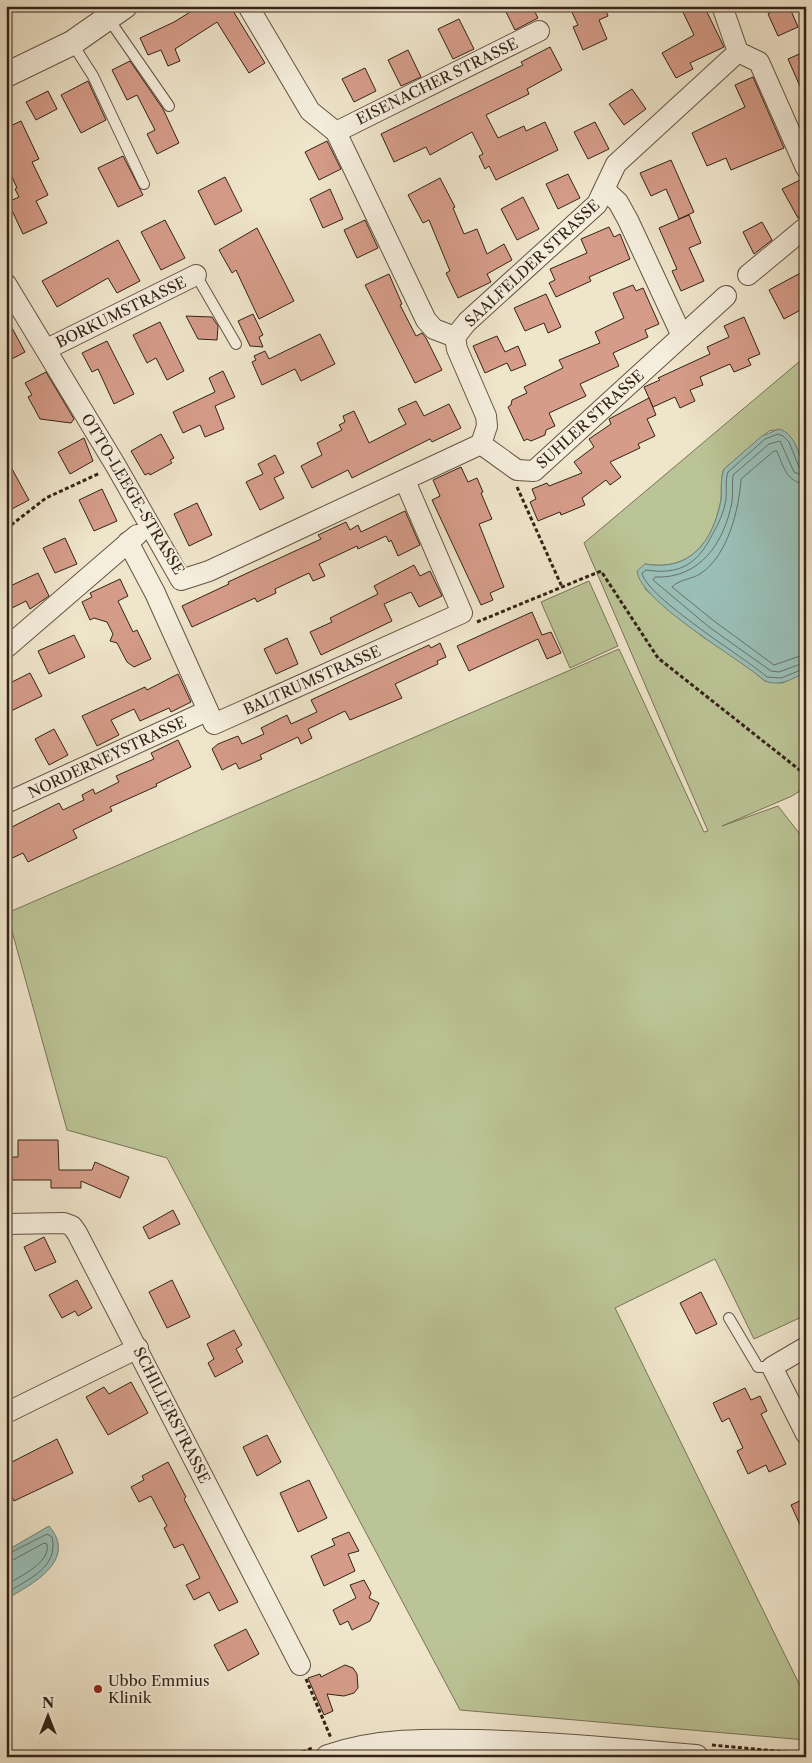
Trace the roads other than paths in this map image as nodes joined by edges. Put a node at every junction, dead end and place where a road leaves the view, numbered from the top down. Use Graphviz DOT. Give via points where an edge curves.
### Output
graph roads {
  1 [pos="248,6"];
  2 [pos="722,6"];
  3 [pos="117,12"];
  4 [pos="539,31"];
  5 [pos="72,43"];
  6 [pos="738,52"];
  7 [pos="6,75"];
  8 [pos="169,106"];
  9 [pos="336,132"];
  10 [pos="806,168"];
  11 [pos="144,184"];
  12 [pos="605,190"];
  13 [pos="806,227"];
  14 [pos="196,275"];
  15 [pos="748,276"];
  16 [pos="6,284"];
  17 [pos="726,296"];
  18 [pos="682,336"];
  19 [pos="456,337"];
  20 [pos="236,344"];
  21 [pos="46,349"];
  22 [pos="481,444"];
  23 [pos="405,481"];
  24 [pos="150,526"];
  25 [pos="128,542"];
  26 [pos="181,580"];
  27 [pos="155,593"];
  28 [pos="6,648"];
  29 [pos="207,711"];
  30 [pos="6,803"];
  31 [pos="6,1224"];
  32 [pos="729,1318"];
  33 [pos="806,1347"];
  34 [pos="138,1348"];
  35 [pos="772,1367"];
  36 [pos="6,1413"];
  37 [pos="806,1434"];
  38 [pos="300,1665"];
  39 [pos="483,1750"];
  40 [pos="333,1755"];
  41 [pos="696,1757"];
  1 -- 9 [label="street" via="310,111"];
  2 -- 6 [label="street"];
  3 -- 5 [label="street"];
  3 -- 8 [label="lane"];
  4 -- 9 [label="street, EISENACHER STRASSE"];
  5 -- 7 [label="street"];
  5 -- 11 [label="lane" via="93,76"];
  6 -- 10 [label="street" via="759,62"];
  6 -- 12 [label="street, SAALFELDER STRASSE" via="616,164 608,176"];
  9 -- 19 [label="street" via="426,320 434,328"];
  12 -- 18 [label="street" via="618,202 628,220"];
  12 -- 19 [label="street, SAALFELDER STRASSE" via="597,204 474,316"];
  13 -- 15 [label="street"];
  14 -- 20 [label="lane"];
  14 -- 21 [label="street, BORKUMSTRASSE"];
  16 -- 21 [label="street, OTTO-LEEGE-STRASSE"];
  17 -- 18 [label="street, SUHLER STRASSE"];
  18 -- 22 [label="street, SUHLER STRASSE" via="534,470 517,470"];
  19 -- 22 [label="street" via="457,349 486,416 488,426"];
  21 -- 24 [label="street, OTTO-LEEGE-STRASSE"];
  22 -- 23 [label="street, OTTO-LEEGE-STRASSE"];
  23 -- 26 [label="street, OTTO-LEEGE-STRASSE"];
  23 -- 29 [label="street, BALTRUMSTRASSE" via="462,613 214,724"];
  24 -- 25 [label="street"];
  24 -- 26 [label="street, OTTO-LEEGE-STRASSE"];
  25 -- 27 [label="street"];
  25 -- 28 [label="street"];
  26 -- 27 [label="street"];
  27 -- 29 [label="street"];
  29 -- 30 [label="street, NORDERNEYSTRASSE"];
  31 -- 34 [label="street, SCHILLERSTRASSE" via="64,1223 72,1226"];
  32 -- 35 [label="lane" via="758,1367"];
  33 -- 35 [label="street"];
  34 -- 36 [label="street"];
  34 -- 38 [label="street, SCHILLERSTRASSE"];
  35 -- 37 [label="street"];
  39 -- 40 [label="street" via="413,1741"];
  39 -- 41 [label="street" via="526,1743"];
}
